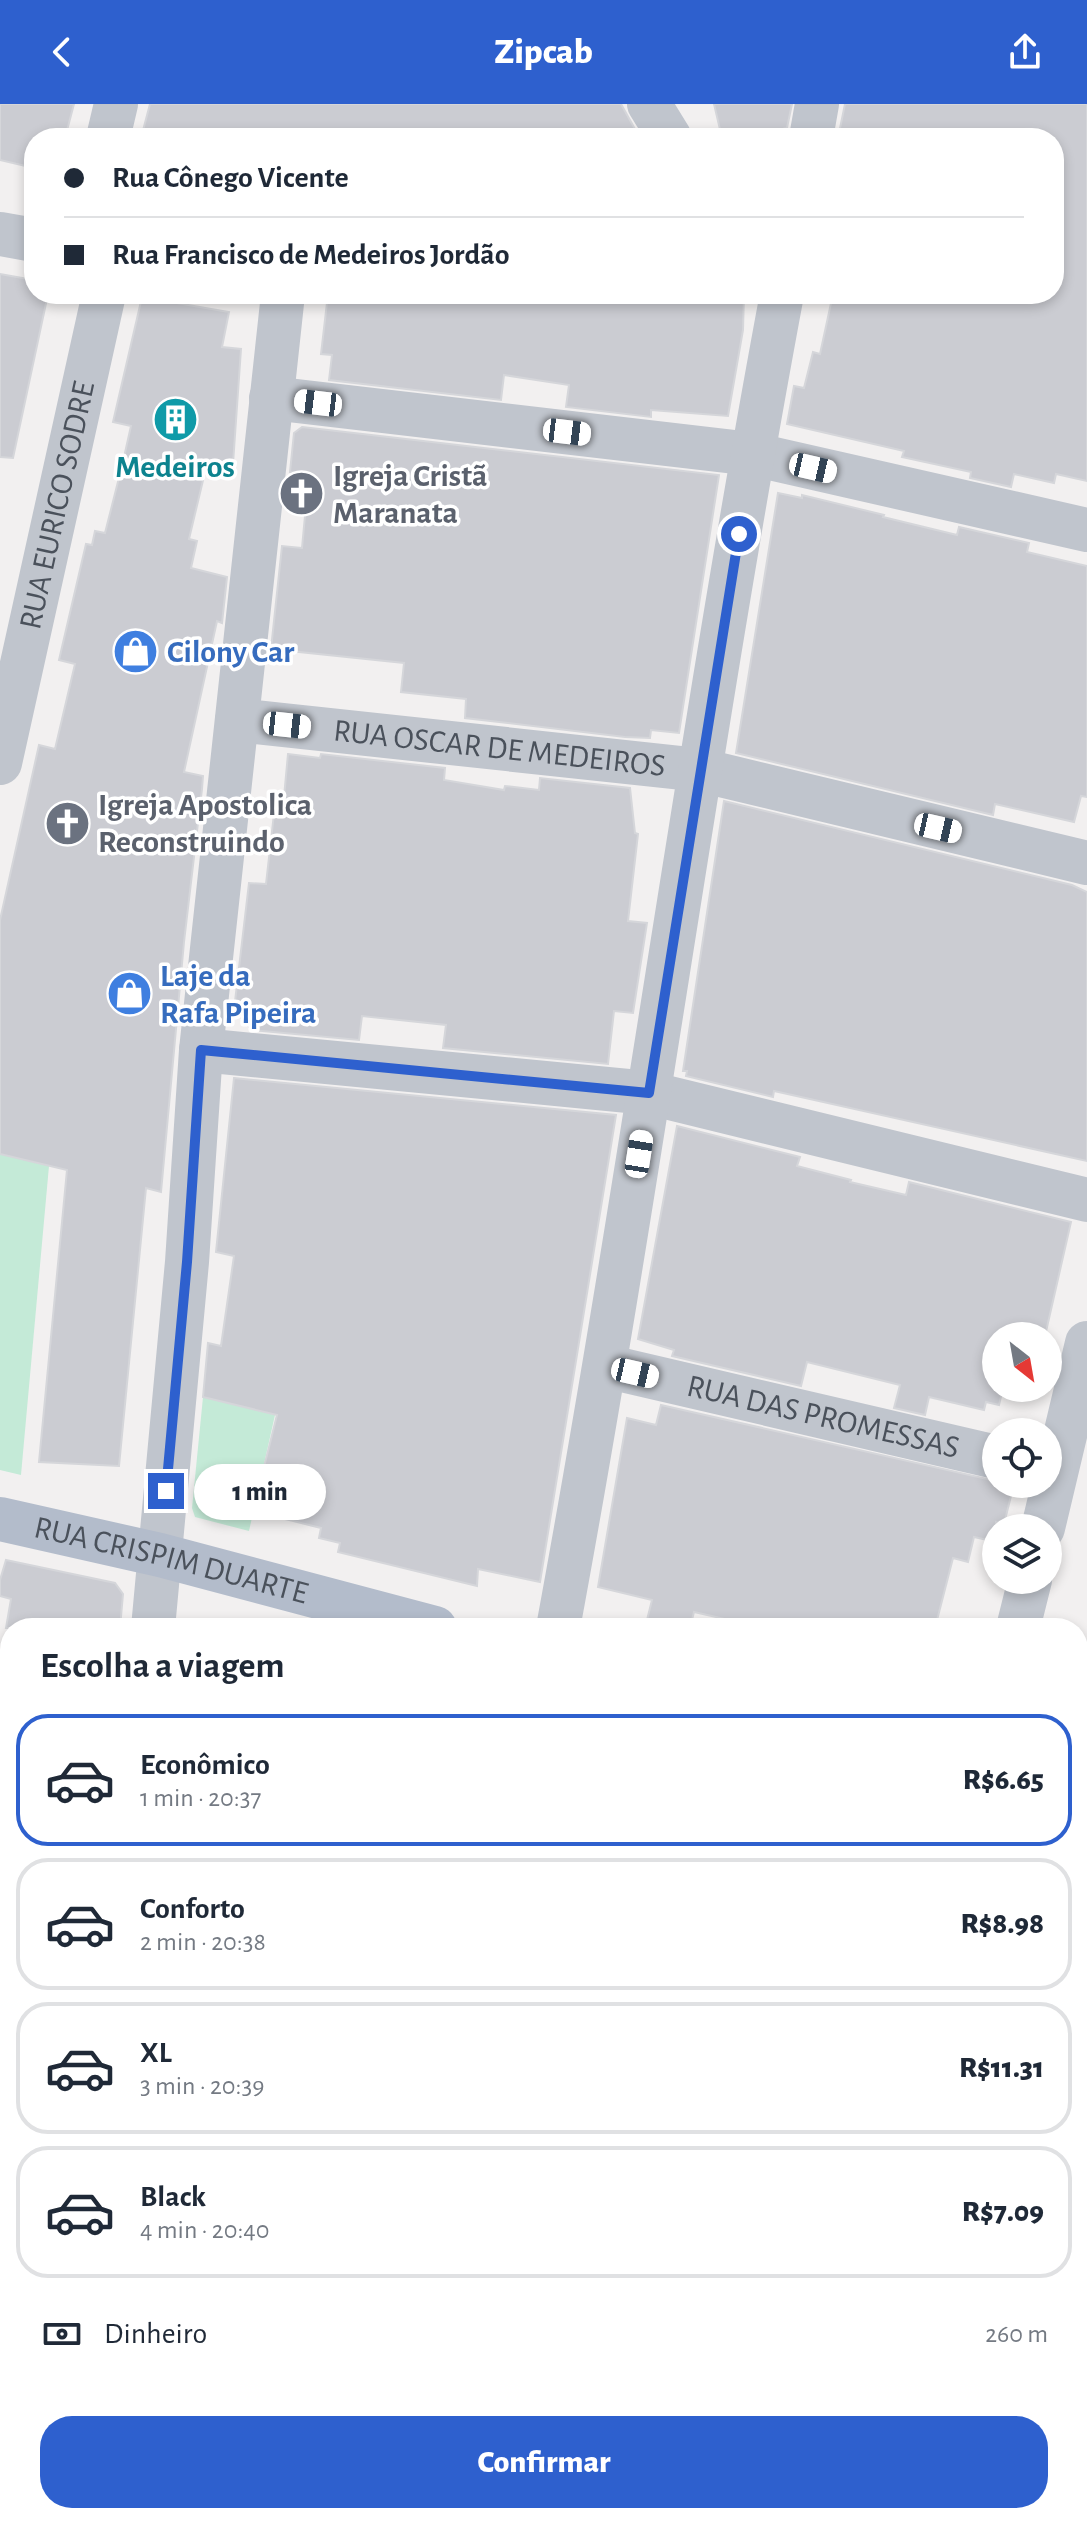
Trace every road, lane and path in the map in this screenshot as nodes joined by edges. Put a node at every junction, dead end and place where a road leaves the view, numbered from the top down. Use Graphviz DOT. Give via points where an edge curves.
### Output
graph roads {
  1 [pos="116,104"];
  2 [pos="649,104"];
  3 [pos="817,104"];
  4 [pos="110,128"];
  5 [pos="664,128"];
  6 [pos="813,128"];
  7 [pos="0,234"];
  8 [pos="24,238"];
  9 [pos="102,304"];
  10 [pos="282,304"];
  11 [pos="780,304"];
  12 [pos="271,398"];
  13 [pos="752,454"];
  14 [pos="1087,530"];
  15 [pos="237,720"];
  16 [pos="0,763"];
  17 [pos="700,770"];
  18 [pos="1087,863"];
  19 [pos="201,1050"];
  20 [pos="649,1093"];
  21 [pos="1087,1200"];
  22 [pos="1087,1343"];
  23 [pos="605,1366"];
  24 [pos="982,1454"];
  25 [pos="1064,1473"];
  26 [pos="1048,1514"];
  27 [pos="0,1519"];
  28 [pos="160,1555"];
  29 [pos="1026,1594"];
  30 [pos="154,1618"];
  31 [pos="397,1618"];
  32 [pos="560,1618"];
  33 [pos="1020,1618"];
  1 -- 4 [label="street"];
  2 -- 5 [label="street"];
  3 -- 6 [label="street"];
  7 -- 8 [label="street"];
  9 -- 16 [label="street, RUA EURICO SODRE"];
  10 -- 12 [label="street"];
  11 -- 13 [label="street"];
  12 -- 13 [label="street"];
  12 -- 15 [label="street"];
  13 -- 14 [label="street"];
  13 -- 17 [label="street"];
  15 -- 17 [label="street, RUA OSCAR DE MEDEIROS"];
  15 -- 19 [label="street"];
  17 -- 18 [label="street, RUA OSCAR DE MEDEIROS"];
  17 -- 20 [label="street"];
  19 -- 20 [label="street"];
  19 -- 28 [label="street"];
  20 -- 21 [label="street"];
  20 -- 23 [label="street"];
  22 -- 25 [label="street"];
  23 -- 24 [label="street, RUA DAS PROMESSAS"];
  23 -- 32 [label="street"];
  25 -- 26 [label="street"];
  27 -- 28 [label="main road, RUA CRISPIM DUARTE"];
  28 -- 30 [label="street"];
  28 -- 31 [label="main road, RUA CRISPIM DUARTE"];
  29 -- 33 [label="street"];
}
